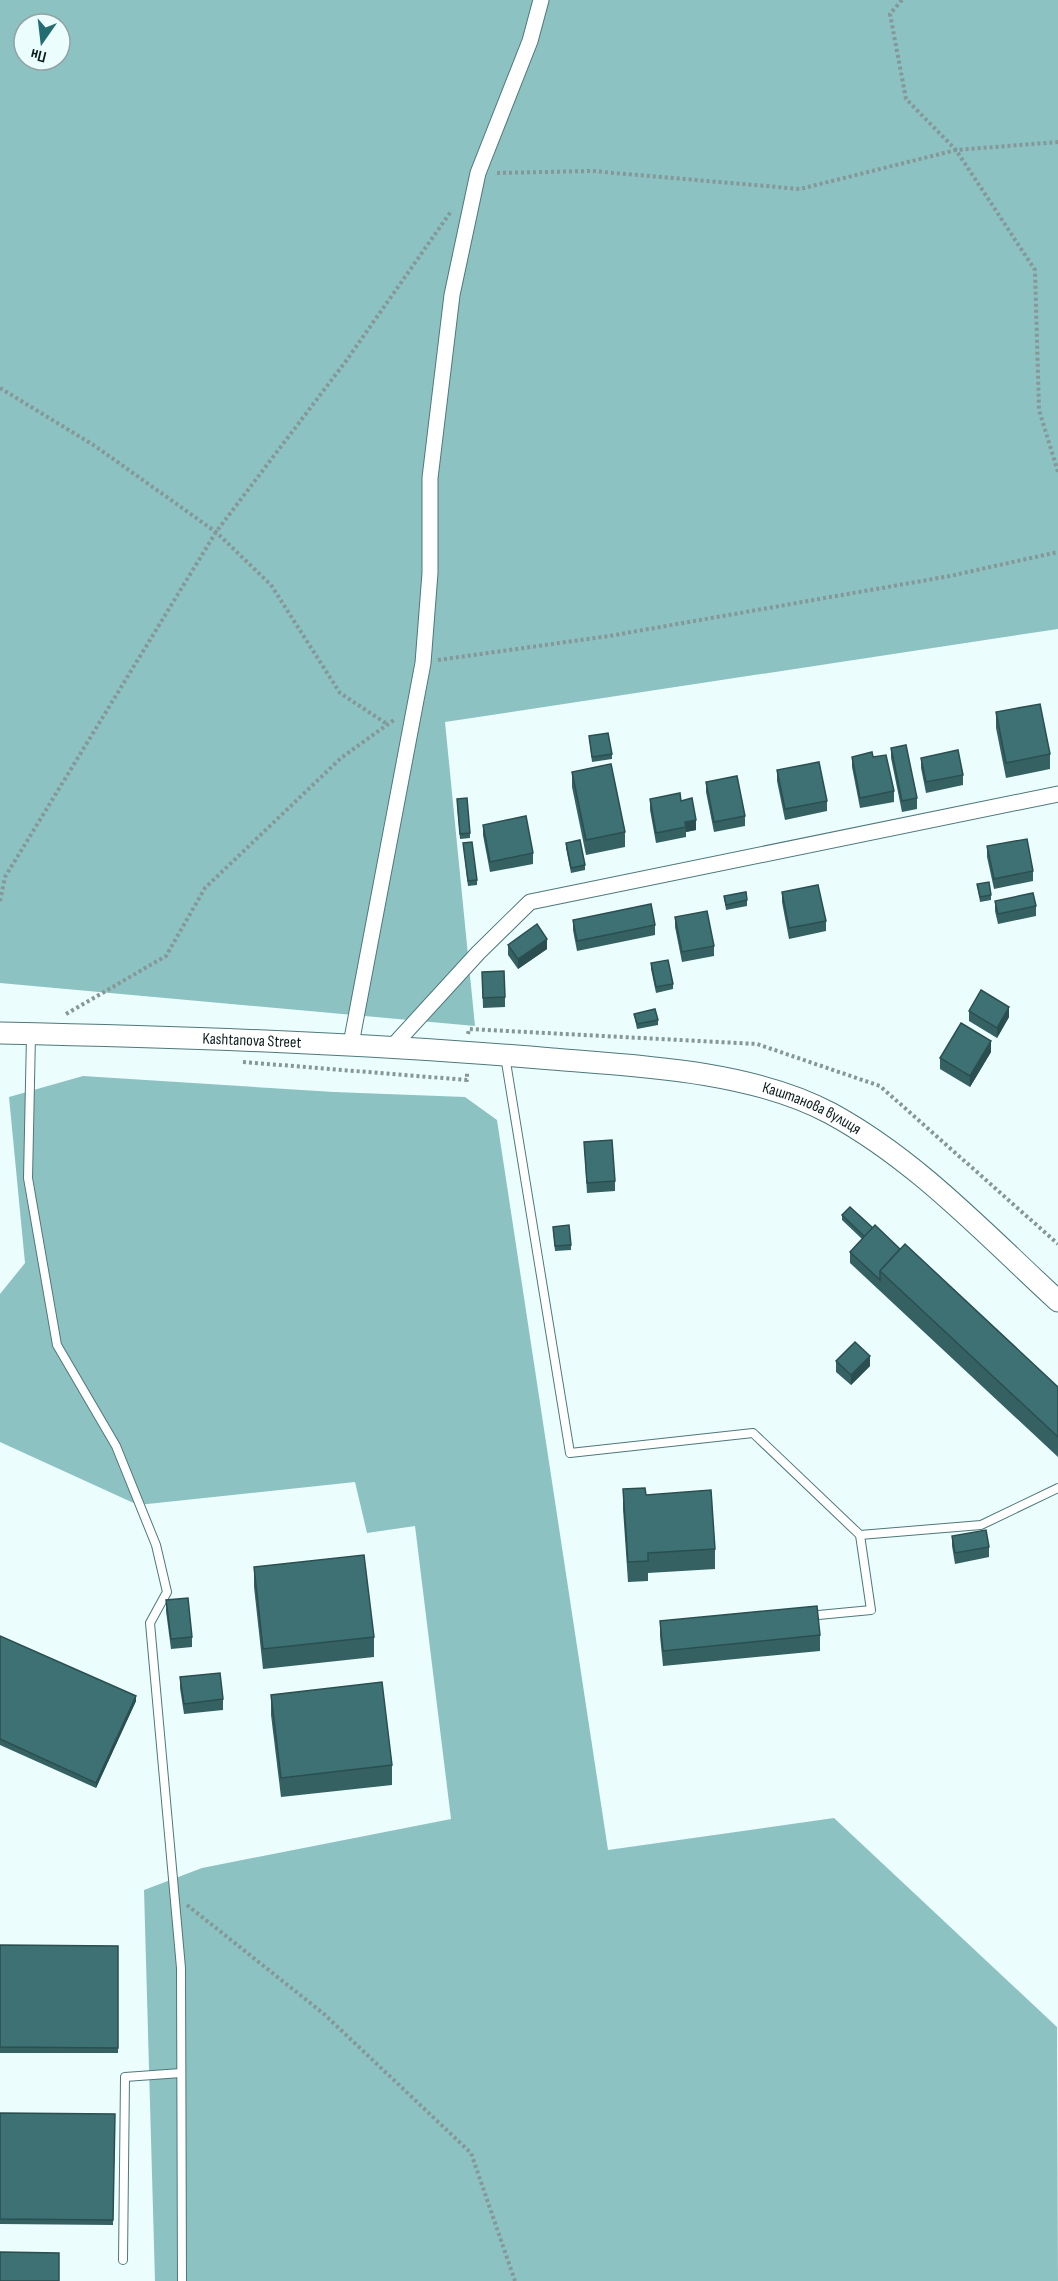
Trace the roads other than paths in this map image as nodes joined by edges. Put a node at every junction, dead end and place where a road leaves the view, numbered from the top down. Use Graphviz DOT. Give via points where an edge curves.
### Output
graph roads {
  1 [pos="541,0"];
  2 [pos="1058,794"];
  3 [pos="0,1033"];
  4 [pos="31,1034"];
  5 [pos="351,1044"];
  6 [pos="392,1047"];
  7 [pos="505,1054"];
  8 [pos="1058,1300"];
  9 [pos="1058,1488"];
  10 [pos="860,1535"];
  11 [pos="800,1616"];
  12 [pos="181,2073"];
  13 [pos="123,2260"];
  14 [pos="182,2281"];
  1 -- 5 [label="street" via="530,41 478,173 452,295 430,478 430,573 423,663"];
  2 -- 6 [label="street" via="530,902"];
  3 -- 4 [label="main road, Kashtanova Street"];
  4 -- 5 [label="main road, Kashtanova Street"];
  4 -- 12 [label="lane" via="28,1178 57,1345 116,1446 156,1545 167,1592 150,1623 181,1968"];
  5 -- 6 [label="main road, Kashtanova Street"];
  6 -- 7 [label="main road, Kashtanova Street"];
  7 -- 8 [label="main road, Каштанова вулиця" via="722,1078 790,1095 828,1112 909,1165"];
  7 -- 10 [label="lane" via="570,1453 753,1433"];
  9 -- 10 [label="lane" via="981,1525"];
  10 -- 11 [label="lane" via="871,1610"];
  12 -- 13 [label="lane" via="125,2077"];
  12 -- 14 [label="lane"];
}
